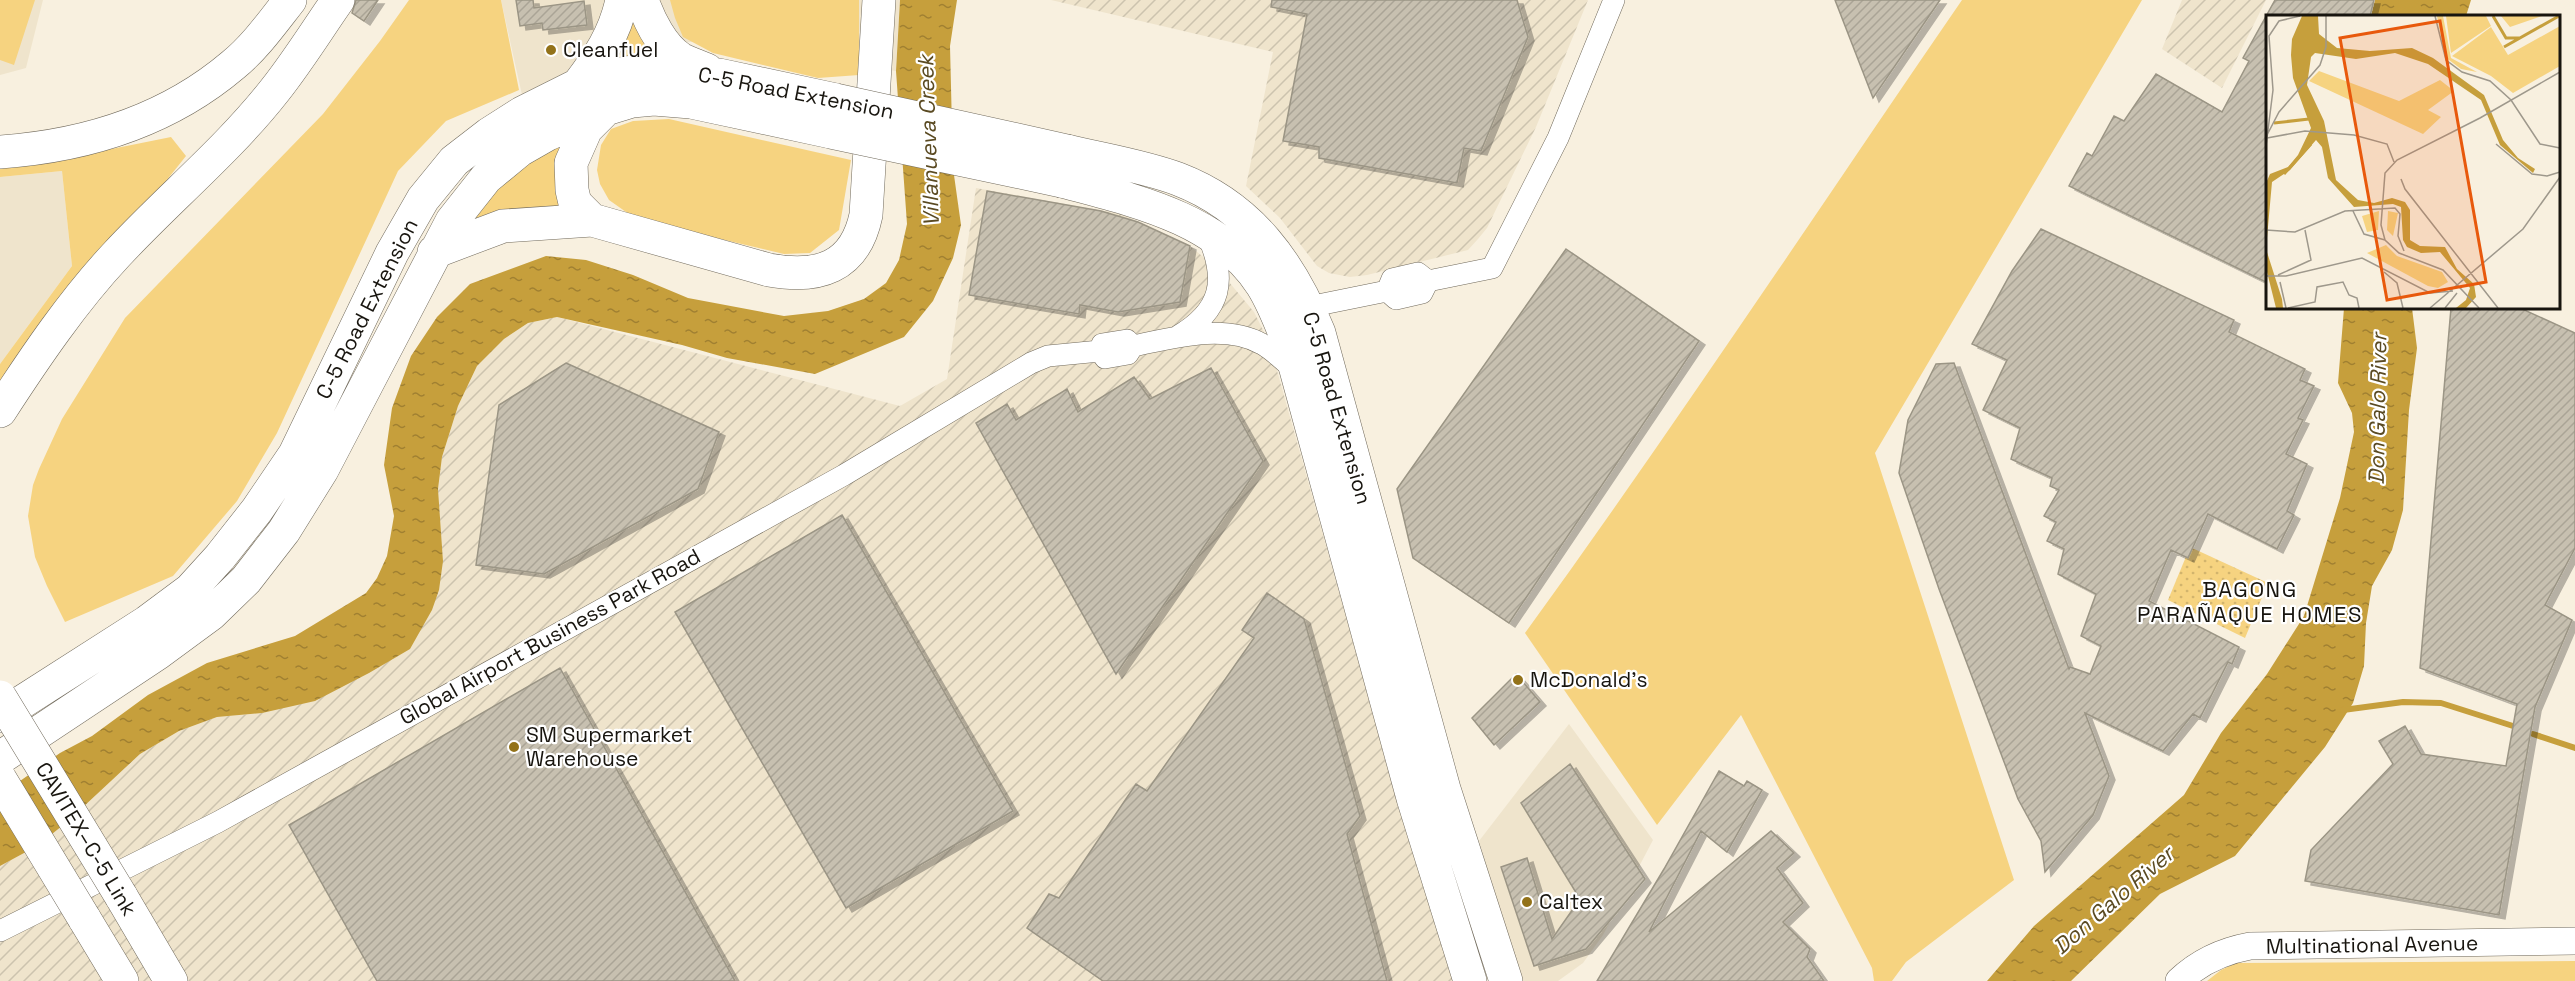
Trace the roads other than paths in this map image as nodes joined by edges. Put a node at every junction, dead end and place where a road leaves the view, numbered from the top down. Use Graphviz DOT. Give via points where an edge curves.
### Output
graph roads {
  1 [pos="290,0"];
  2 [pos="338,0"];
  3 [pos="622,0"];
  4 [pos="642,0"];
  5 [pos="879,0"];
  6 [pos="1614,0"];
  7 [pos="719,75"];
  8 [pos="578,85"];
  9 [pos="606,109"];
  10 [pos="0,152"];
  11 [pos="1065,166"];
  12 [pos="592,220"];
  13 [pos="1208,235"];
  14 [pos="434,252"];
  15 [pos="1308,307"];
  16 [pos="1177,337"];
  17 [pos="1296,372"];
  18 [pos="0,411"];
  19 [pos="0,697"];
  20 [pos="0,716"];
  21 [pos="0,758"];
  22 [pos="0,778"];
  23 [pos="1428,794"];
  24 [pos="0,931"];
  25 [pos="2575,941"];
  26 [pos="122,981"];
  27 [pos="171,981"];
  28 [pos="1470,981"];
  29 [pos="1506,981"];
  30 [pos="2179,981"];
  1 -- 10 [label="main road" via="234,65 168,110 89,138"];
  2 -- 18 [label="main road" via="276,88 243,127 94,281"];
  3 -- 8 [label="main road" via="601,56"];
  4 -- 7 [label="main road" via="669,48 680,58"];
  5 -- 12 [label="main road" via="866,215 860,238 846,256 825,269 791,274"];
  6 -- 15 [label="street" via="1558,138 1492,268 1428,280 1422,293 1396,299 1387,291"];
  7 -- 8 [label="main road, C-5 Road Extension" via="662,69"];
  7 -- 11 [label="main road, C-5 Road Extension, bridge" via="836,100"];
  8 -- 20 [label="main road, C-5 Road Extension" via="489,134 454,161 423,199 392,253 295,454 257,510 197,582 147,622"];
  9 -- 11 [label="main road, C-5 Road Extension, bridge" via="654,99 691,102 831,132"];
  9 -- 12 [label="main road" via="586,129 572,163 575,203"];
  9 -- 14 [label="main road, C-5 Road Extension" via="520,150 486,178 452,221"];
  11 -- 13 [label="main road, C-5 Road Extension" via="1166,211"];
  11 -- 15 [label="main road, C-5 Road Extension" via="1147,169 1212,196 1243,218 1270,245 1289,270"];
  12 -- 14 [label="main road" via="503,226"];
  13 -- 16 [label="street, Global Airport Business Park Road" via="1218,261 1218,289 1203,316"];
  13 -- 17 [label="main road, C-5 Road Extension" via="1248,266 1262,285 1289,344"];
  14 -- 21 [label="main road, C-5 Road Extension" via="322,470 284,531 246,580 211,614 158,654"];
  15 -- 23 [label="main road, C-5 Road Extension" via="1327,362"];
  16 -- 17 [label="street, Global Airport Business Park Road" via="1211,334 1247,338 1272,351"];
  16 -- 24 [label="street, Global Airport Business Park Road" via="1133,346 1127,340 1102,344 1100,351 1048,356 1031,363 843,475 218,822"];
  17 -- 23 [label="main road, C-5 Road Extension"];
  19 -- 27 [label="main road, CAVITEX–C-5 Link, bridge"];
  22 -- 26 [label="main road, CAVITEX–C-5 Link, bridge"];
  23 -- 28 [label="main road, C-5 Road Extension"];
  23 -- 29 [label="main road, C-5 Road Extension"];
  25 -- 30 [label="street, Multinational Avenue" via="2250,946 2211,958"];
}
